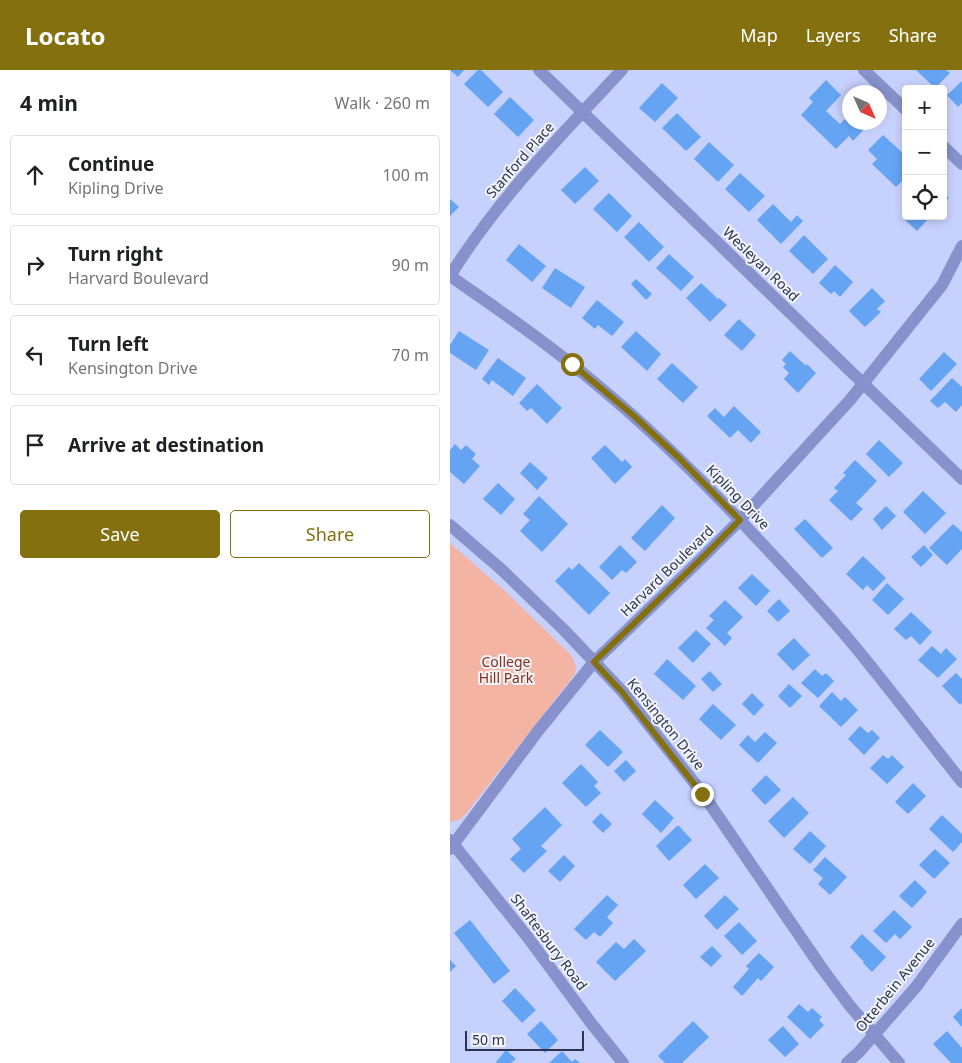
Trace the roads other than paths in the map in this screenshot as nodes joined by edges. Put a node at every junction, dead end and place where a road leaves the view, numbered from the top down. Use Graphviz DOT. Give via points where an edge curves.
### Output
graph roads {
  1 [pos="539,70"];
  2 [pos="622,70"];
  3 [pos="864,70"];
  4 [pos="902,106"];
  5 [pos="582,112"];
  6 [pos="947,150"];
  7 [pos="962,164"];
  8 [pos="962,246"];
  9 [pos="450,276"];
  10 [pos="863,383"];
  11 [pos="962,479"];
  12 [pos="740,520"];
  13 [pos="450,525"];
  14 [pos="594,662"];
  15 [pos="962,782"];
  16 [pos="451,844"];
  17 [pos="962,924"];
  18 [pos="874,1035"];
  19 [pos="623,1063"];
  20 [pos="848,1063"];
  21 [pos="899,1063"];
  1 -- 5 [label="street, Wesleyan Road"];
  2 -- 5 [label="street, Stanford Place"];
  3 -- 4 [label="street"];
  5 -- 9 [label="street, Stanford Place" via="488,221"];
  5 -- 10 [label="street, Wesleyan Road"];
  6 -- 7 [label="street"];
  8 -- 10 [label="street, Harvard Boulevard" via="942,285"];
  9 -- 12 [label="street, Kipling Drive" via="540,339 602,388 679,458"];
  10 -- 11 [label="street, Wesleyan Road"];
  10 -- 12 [label="street, Harvard Boulevard"];
  12 -- 14 [label="street, Harvard Boulevard"];
  12 -- 15 [label="street, Kipling Drive" via="860,653"];
  13 -- 14 [label="street, Kensington Drive" via="502,570"];
  14 -- 16 [label="street, Harvard Boulevard"];
  14 -- 18 [label="street, Kensington Drive" via="622,692 702,794 821,967"];
  16 -- 19 [label="street, Shaftesbury Road" via="529,939"];
  17 -- 18 [label="street, Otterbein Avenue" via="916,987"];
  18 -- 20 [label="street, Otterbein Avenue"];
  18 -- 21 [label="street, Kensington Drive"];
}
